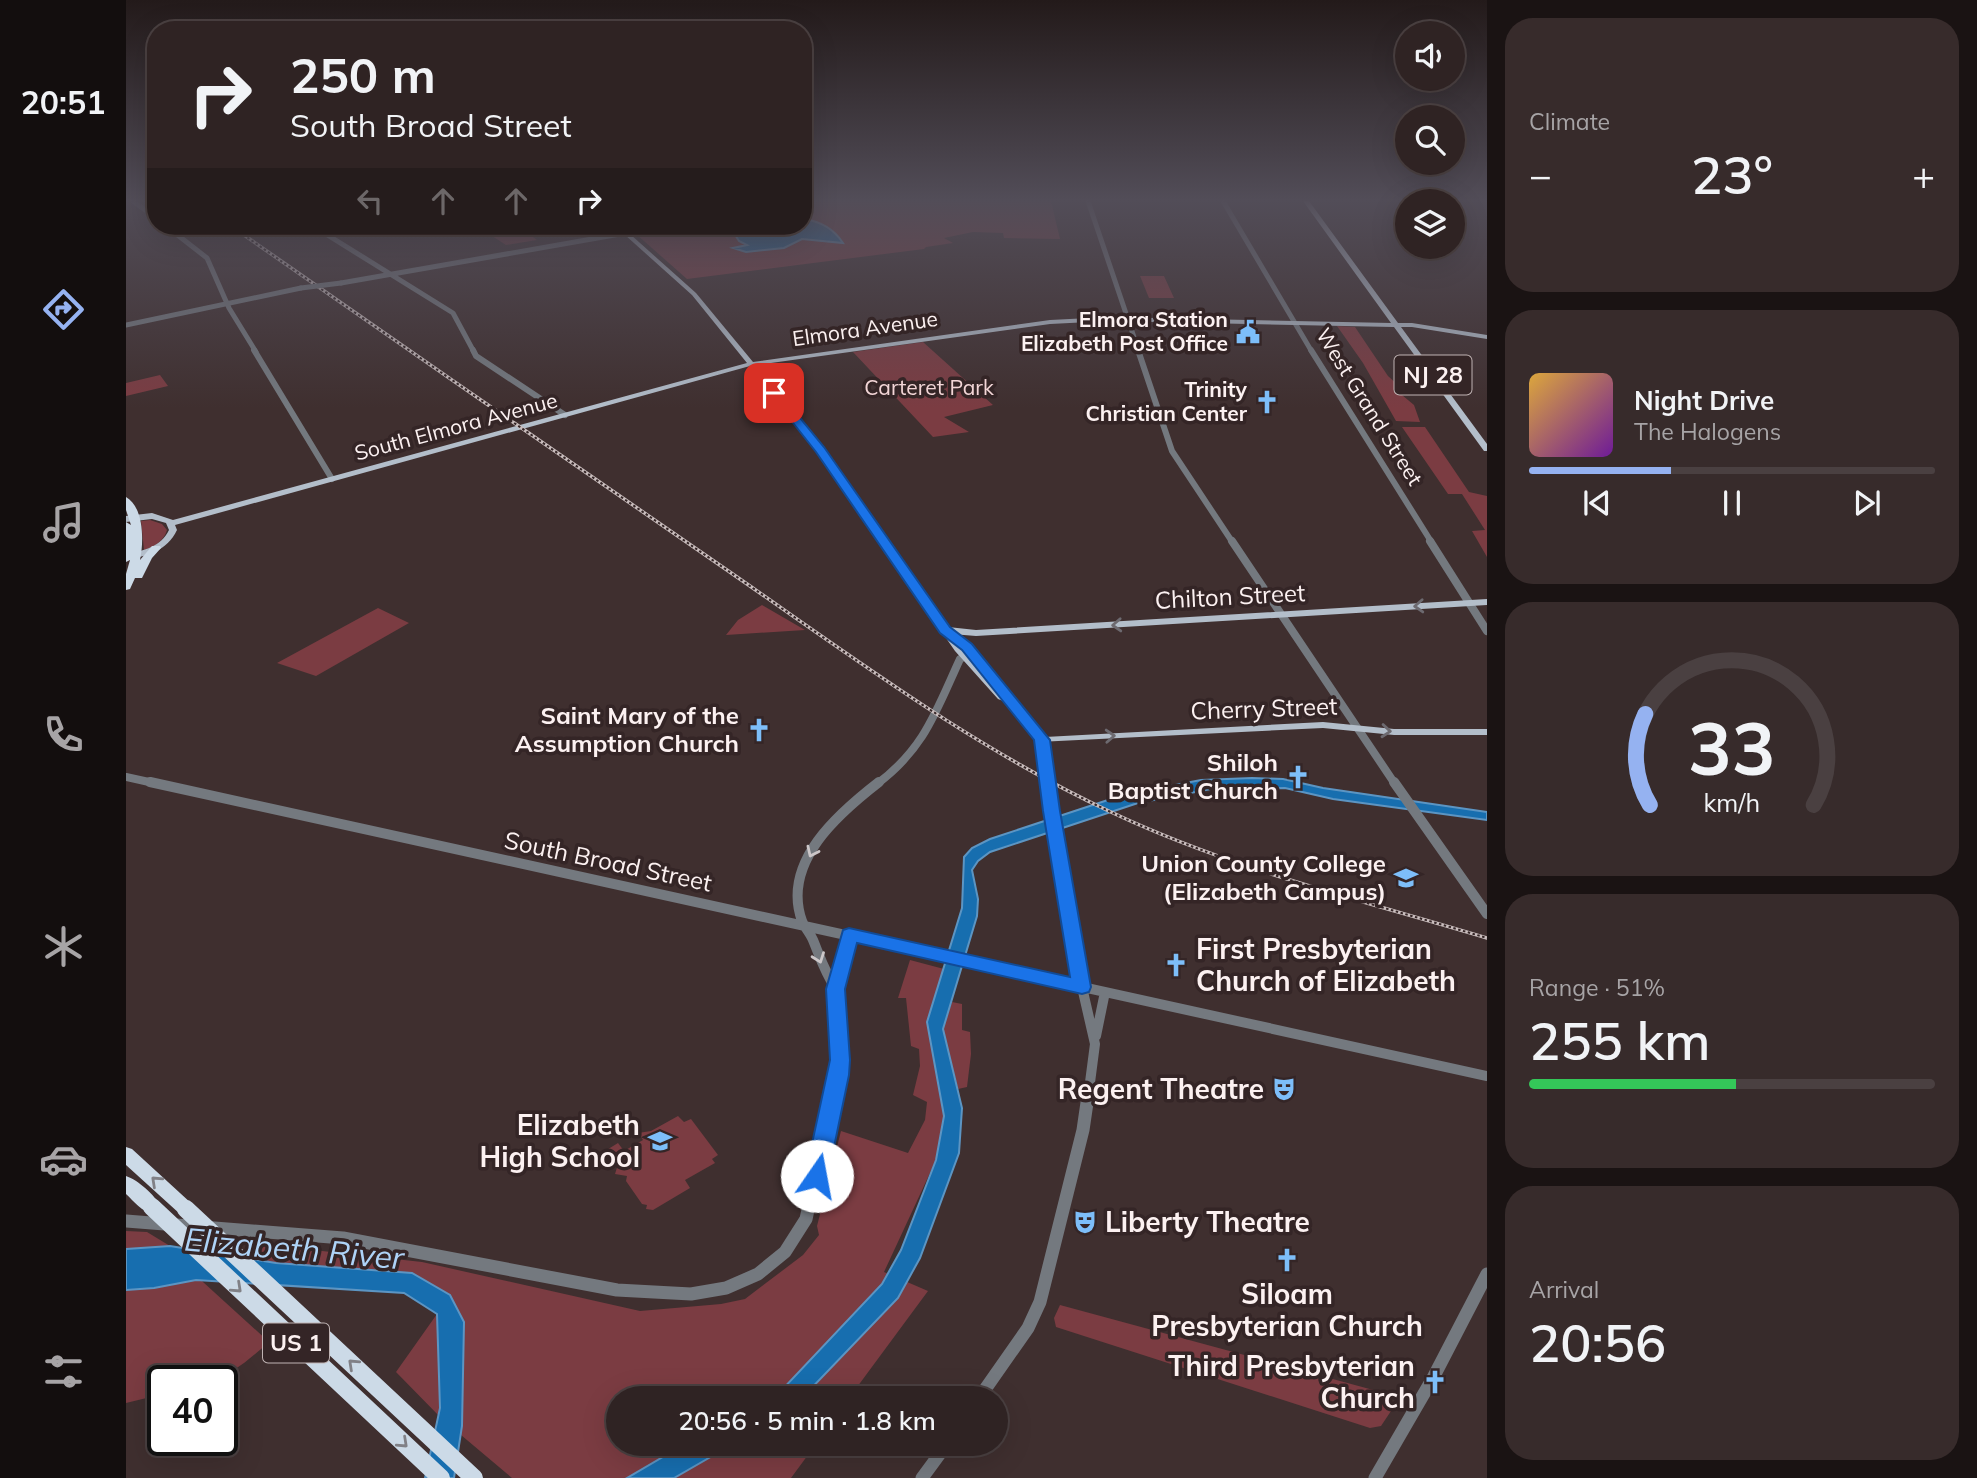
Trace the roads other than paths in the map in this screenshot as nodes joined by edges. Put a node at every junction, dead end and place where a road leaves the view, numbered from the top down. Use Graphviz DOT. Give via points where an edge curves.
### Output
graph roads {
  1 [pos="212,270"];
  2 [pos="384,270"];
  3 [pos="420,270"];
  4 [pos="668,270"];
  5 [pos="1110,270"];
  6 [pos="1263,270"];
  7 [pos="1360,270"];
  8 [pos="392,275"];
  9 [pos="227,302"];
  10 [pos="1126,319"];
  11 [pos="1294,322"];
  12 [pos="1314,323"];
  13 [pos="126,325"];
  14 [pos="1400,325"];
  15 [pos="1301,334"];
  16 [pos="1487,337"];
  17 [pos="1422,355"];
  18 [pos="751,364"];
  19 [pos="565,415"];
  20 [pos="1487,438"];
  21 [pos="1171,448"];
  22 [pos="1487,449"];
  23 [pos="332,479"];
  24 [pos="126,500"];
  25 [pos="130,518"];
  26 [pos="171,523"];
  27 [pos="126,525"];
  28 [pos="156,548"];
  29 [pos="129,557"];
  30 [pos="126,588"];
  31 [pos="1487,602"];
  32 [pos="1470,603"];
  33 [pos="1283,614"];
  34 [pos="1487,631"];
  35 [pos="949,634"];
  36 [pos="964,657"];
  37 [pos="989,672"];
  38 [pos="1009,700"];
  39 [pos="1356,728"];
  40 [pos="1487,732"];
  41 [pos="1042,740"];
  42 [pos="126,777"];
  43 [pos="1487,914"];
  44 [pos="804,925"];
  45 [pos="849,935"];
  46 [pos="1082,987"];
  47 [pos="835,989"];
  48 [pos="1105,992"];
  49 [pos="1095,1044"];
  50 [pos="1487,1076"];
  51 [pos="126,1154"];
  52 [pos="126,1183"];
  53 [pos="126,1221"];
  54 [pos="1487,1274"];
  55 [pos="987,1386"];
  56 [pos="938,1456"];
  57 [pos="441,1478"];
  58 [pos="474,1478"];
  59 [pos="922,1478"];
  60 [pos="1375,1478"];
  1 -- 9 [label="street"];
  2 -- 8 [label="street"];
  3 -- 8 [label="street"];
  4 -- 18 [label="main road"];
  5 -- 10 [label="street"];
  6 -- 11 [label="street, West Grand Street"];
  7 -- 14 [label="main road, NJ 28"];
  8 -- 9 [label="street, bridge"];
  8 -- 19 [label="street" via="453,313 475,356"];
  9 -- 13 [label="street"];
  9 -- 23 [label="street"];
  10 -- 11 [label="main road, Elmora Avenue"];
  10 -- 18 [label="main road, Elmora Avenue" via="1050,322"];
  10 -- 21 [label="street"];
  11 -- 12 [label="main road, Elmora Avenue"];
  11 -- 15 [label="street, West Grand Street"];
  12 -- 14 [label="main road, Elmora Avenue"];
  12 -- 15 [label="main road"];
  14 -- 16 [label="main road, Elmora Avenue"];
  14 -- 17 [label="main road, NJ 28"];
  15 -- 32 [label="street, West Grand Street"];
  17 -- 20 [label="main road, NJ 28"];
  17 -- 22 [label="main road, NJ 28"];
  18 -- 19 [label="main road, South Elmora Avenue"];
  18 -- 35 [label="main road" via="820,450"];
  19 -- 23 [label="main road, South Elmora Avenue"];
  21 -- 33 [label="street"];
  23 -- 26 [label="main road, South Elmora Avenue"];
  24 -- 25 [label="highway"];
  25 -- 26 [label="main road" via="159,517"];
  25 -- 29 [label="highway" via="139,539"];
  26 -- 28 [label="main road" via="172,536"];
  27 -- 29 [label="highway"];
  28 -- 29 [label="main road"];
  28 -- 30 [label="highway"];
  29 -- 30 [label="highway"];
  31 -- 32 [label="main road, Chilton Street"];
  32 -- 33 [label="main road, Chilton Street, one-way"];
  32 -- 34 [label="street, West Grand Street"];
  33 -- 35 [label="main road, Chilton Street, one-way"];
  33 -- 39 [label="street"];
  35 -- 36 [label="main road"];
  35 -- 37 [label="main road"];
  36 -- 37 [label="main road"];
  36 -- 38 [label="main road"];
  36 -- 44 [label="street, one-way" via="918,746 884,782 843,811 813,846 800,895"];
  37 -- 38 [label="main road"];
  38 -- 41 [label="main road"];
  39 -- 40 [label="main road, Cherry Street, one-way"];
  41 -- 39 [label="main road, Cherry Street, one-way" via="1323,725"];
  39 -- 43 [label="street"];
  41 -- 46 [label="street"];
  42 -- 44 [label="street, South Broad Street"];
  44 -- 45 [label="street, South Broad Street"];
  44 -- 47 [label="street, one-way"];
  45 -- 46 [label="street, South Broad Street"];
  45 -- 47 [label="street"];
  46 -- 48 [label="street, South Broad Street"];
  46 -- 49 [label="street"];
  47 -- 53 [label="street" via="838,1075 811,1202 798,1238 745,1281 697,1294 661,1296 620,1292 375,1242"];
  48 -- 49 [label="street"];
  48 -- 50 [label="street, South Broad Street"];
  49 -- 55 [label="street" via="1083,1130 1040,1302 1028,1328"];
  58 -- 51 [label="highway, US 1, one-way, bridge"];
  52 -- 57 [label="highway, US 1, one-way, bridge"];
  54 -- 60 [label="street"];
  56 -- 59 [label="street"];
}
